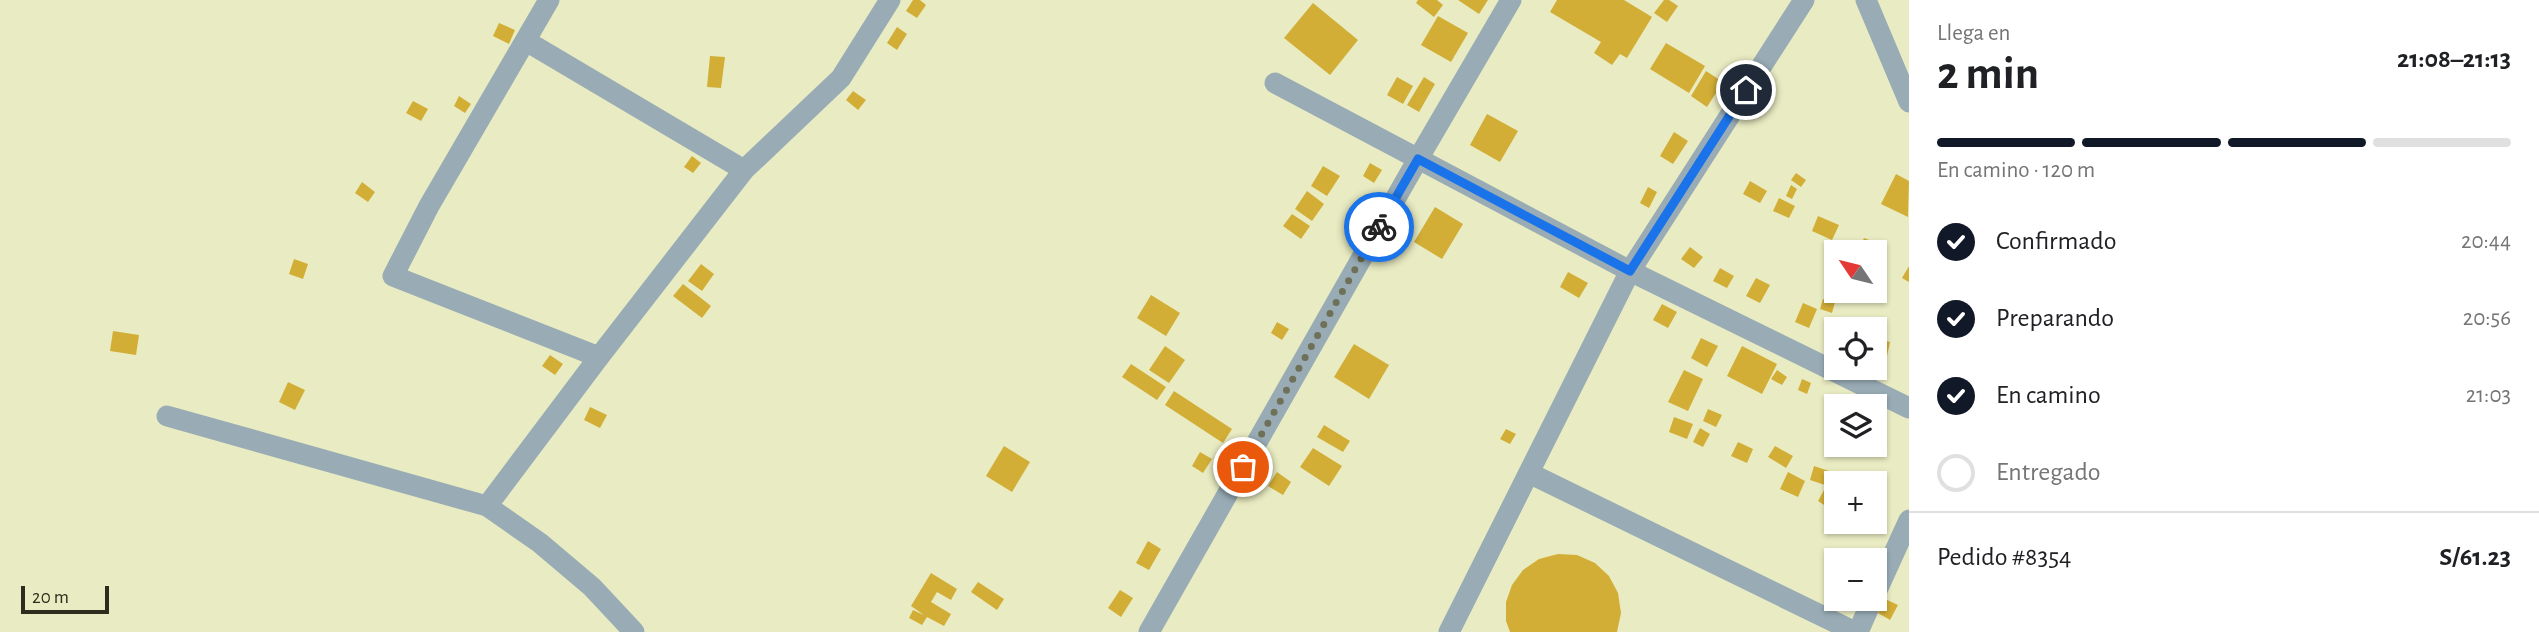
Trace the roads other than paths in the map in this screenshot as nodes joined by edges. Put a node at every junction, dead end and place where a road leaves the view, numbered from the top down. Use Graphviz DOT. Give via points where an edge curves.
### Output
graph roads {
  1 [pos="549,0"];
  2 [pos="890,0"];
  3 [pos="1511,0"];
  4 [pos="1804,0"];
  5 [pos="1866,0"];
  6 [pos="526,41"];
  7 [pos="1275,83"];
  8 [pos="1909,102"];
  9 [pos="1418,159"];
  10 [pos="744,170"];
  11 [pos="1630,271"];
  12 [pos="599,357"];
  13 [pos="1909,408"];
  14 [pos="167,416"];
  15 [pos="1529,473"];
  16 [pos="488,506"];
  17 [pos="1909,520"];
  18 [pos="1887,569"];
  19 [pos="1868,611"];
  20 [pos="634,632"];
  21 [pos="1149,632"];
  22 [pos="1449,632"];
  23 [pos="1857,632"];
  1 -- 6 [label="street"];
  2 -- 10 [label="street" via="841,78"];
  3 -- 9 [label="street"];
  4 -- 11 [label="street"];
  5 -- 8 [label="street"];
  6 -- 10 [label="street"];
  6 -- 12 [label="street" via="393,276"];
  7 -- 9 [label="street"];
  9 -- 11 [label="street"];
  9 -- 21 [label="street"];
  10 -- 12 [label="street"];
  11 -- 13 [label="street"];
  11 -- 15 [label="street"];
  12 -- 16 [label="street"];
  14 -- 16 [label="street"];
  15 -- 22 [label="street"];
  15 -- 23 [label="street"];
  16 -- 20 [label="street" via="592,587"];
  17 -- 18 [label="street"];
  19 -- 23 [label="street"];
}
